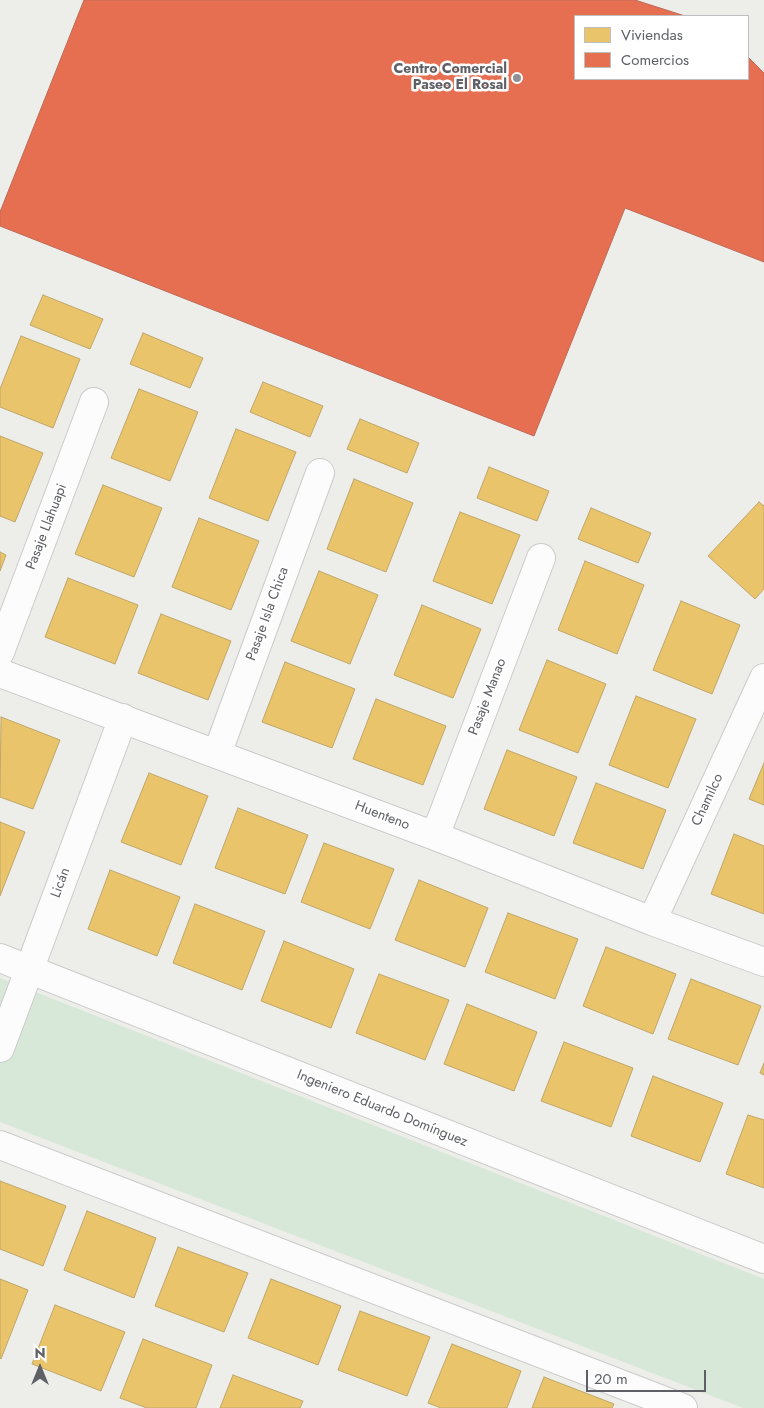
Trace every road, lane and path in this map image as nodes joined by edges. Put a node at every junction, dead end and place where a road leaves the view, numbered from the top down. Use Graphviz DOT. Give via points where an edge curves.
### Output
graph roads {
  1 [pos="94,402"];
  2 [pos="320,473"];
  3 [pos="541,558"];
  4 [pos="0,652"];
  5 [pos="0,673"];
  6 [pos="764,678"];
  7 [pos="122,718"];
  8 [pos="217,754"];
  9 [pos="435,836"];
  10 [pos="652,921"];
  11 [pos="0,958"];
  12 [pos="764,962"];
  13 [pos="29,969"];
  14 [pos="0,1048"];
  15 [pos="0,1144"];
  16 [pos="764,1260"];
  17 [pos="683,1408"];
  1 -- 4 [label="street, Pasaje Llahuapi"];
  2 -- 8 [label="street, Pasaje Isla Chica"];
  3 -- 9 [label="street, Pasaje Manao"];
  5 -- 7 [label="street, Huenteno"];
  6 -- 10 [label="street, Chamilco"];
  7 -- 8 [label="street, Huenteno"];
  7 -- 13 [label="street, Licán"];
  8 -- 9 [label="street, Huenteno"];
  9 -- 10 [label="street, Huenteno"];
  10 -- 12 [label="street, Huenteno"];
  11 -- 13 [label="street, Ingeniero Eduardo Domínguez"];
  13 -- 14 [label="street, Licán"];
  13 -- 16 [label="street, Ingeniero Eduardo Domínguez"];
  15 -- 17 [label="street"];
}
